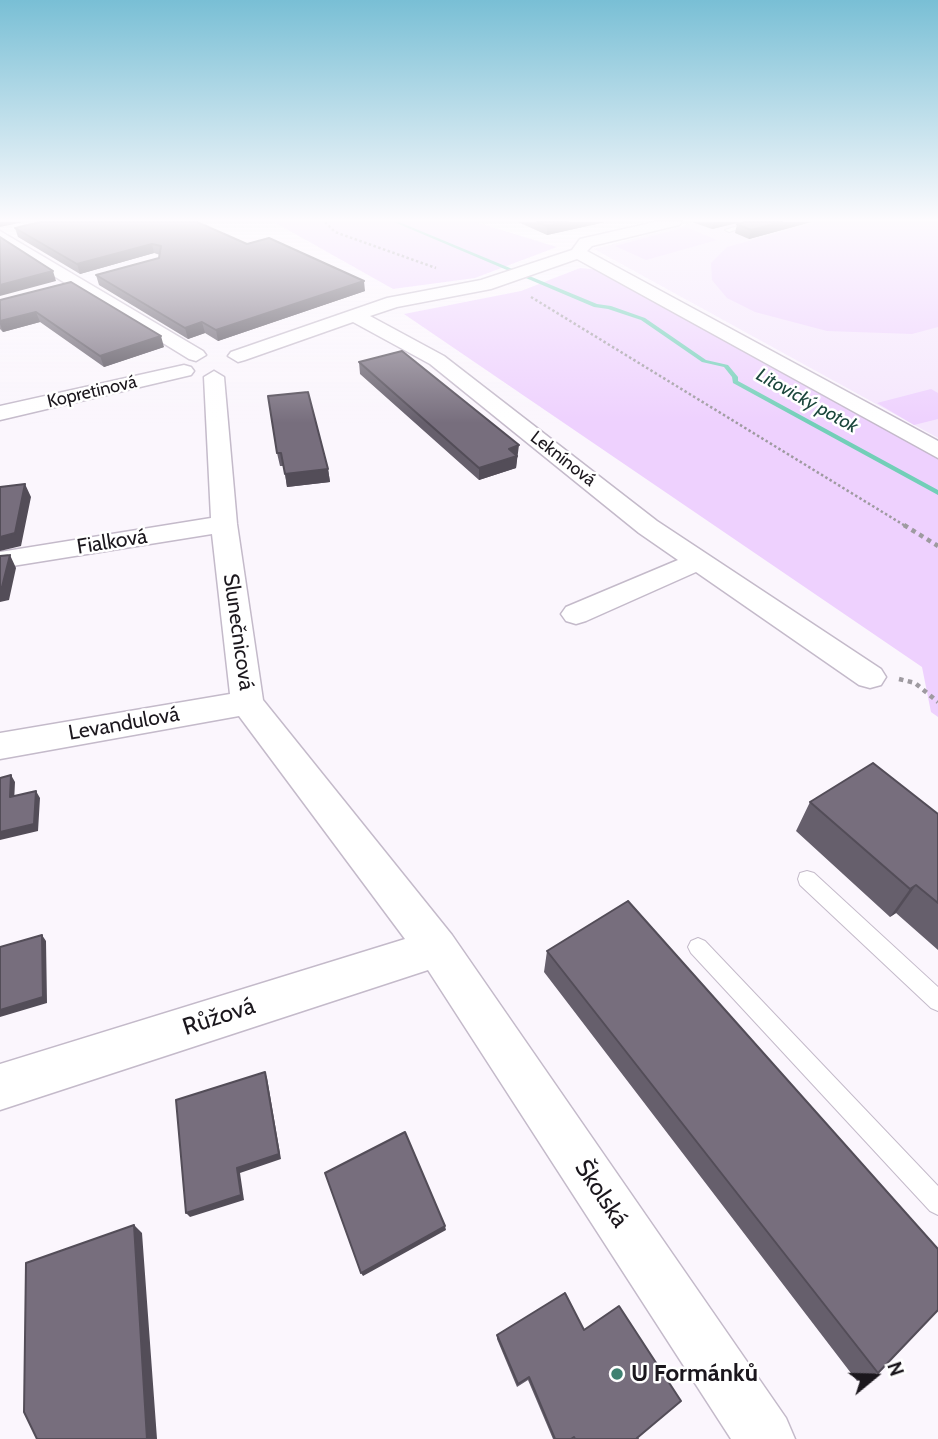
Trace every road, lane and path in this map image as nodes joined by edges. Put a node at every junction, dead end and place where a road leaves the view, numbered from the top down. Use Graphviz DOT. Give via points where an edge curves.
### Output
graph roads {
  1 [pos="56,289"];
  2 [pos="88,289"];
  3 [pos="458,289"];
  4 [pos="510,289"];
  5 [pos="654,289"];
  6 [pos="53,290"];
  7 [pos="355,315"];
  8 [pos="238,356"];
  9 [pos="198,368"];
  10 [pos="0,413"];
  11 [pos="938,451"];
  12 [pos="224,524"];
  13 [pos="938,547"];
  14 [pos="0,560"];
  15 [pos="698,562"];
  16 [pos="576,614"];
  17 [pos="870,677"];
  18 [pos="247,703"];
  19 [pos="0,746"];
  20 [pos="807,879"];
  21 [pos="698,947"];
  22 [pos="438,948"];
  23 [pos="938,1001"];
  24 [pos="0,1087"];
  25 [pos="938,1203"];
  26 [pos="765,1439"];
  1 -- 6 [label="street"];
  2 -- 9 [label="street"];
  3 -- 7 [label="street"];
  4 -- 13 [label="path" via="535,298"];
  5 -- 11 [label="street"];
  7 -- 8 [label="street"];
  7 -- 15 [label="street, Leknínová" via="437,360"];
  8 -- 9 [label="street" via="216,351"];
  8 -- 9 [label="street" via="242,363 238,368"];
  9 -- 10 [label="street, Kopretinová"];
  9 -- 12 [label="street, Slunečnicová"];
  12 -- 14 [label="street, Fialková"];
  12 -- 18 [label="street, Slunečnicová"];
  15 -- 16 [label="street"];
  15 -- 17 [label="street, Leknínová"];
  18 -- 19 [label="street, Levandulová"];
  18 -- 22 [label="street, Slunečnicová"];
  20 -- 23 [label="lane"];
  21 -- 25 [label="lane"];
  22 -- 24 [label="street, Růžová"];
  22 -- 26 [label="street, Školská"];
}
